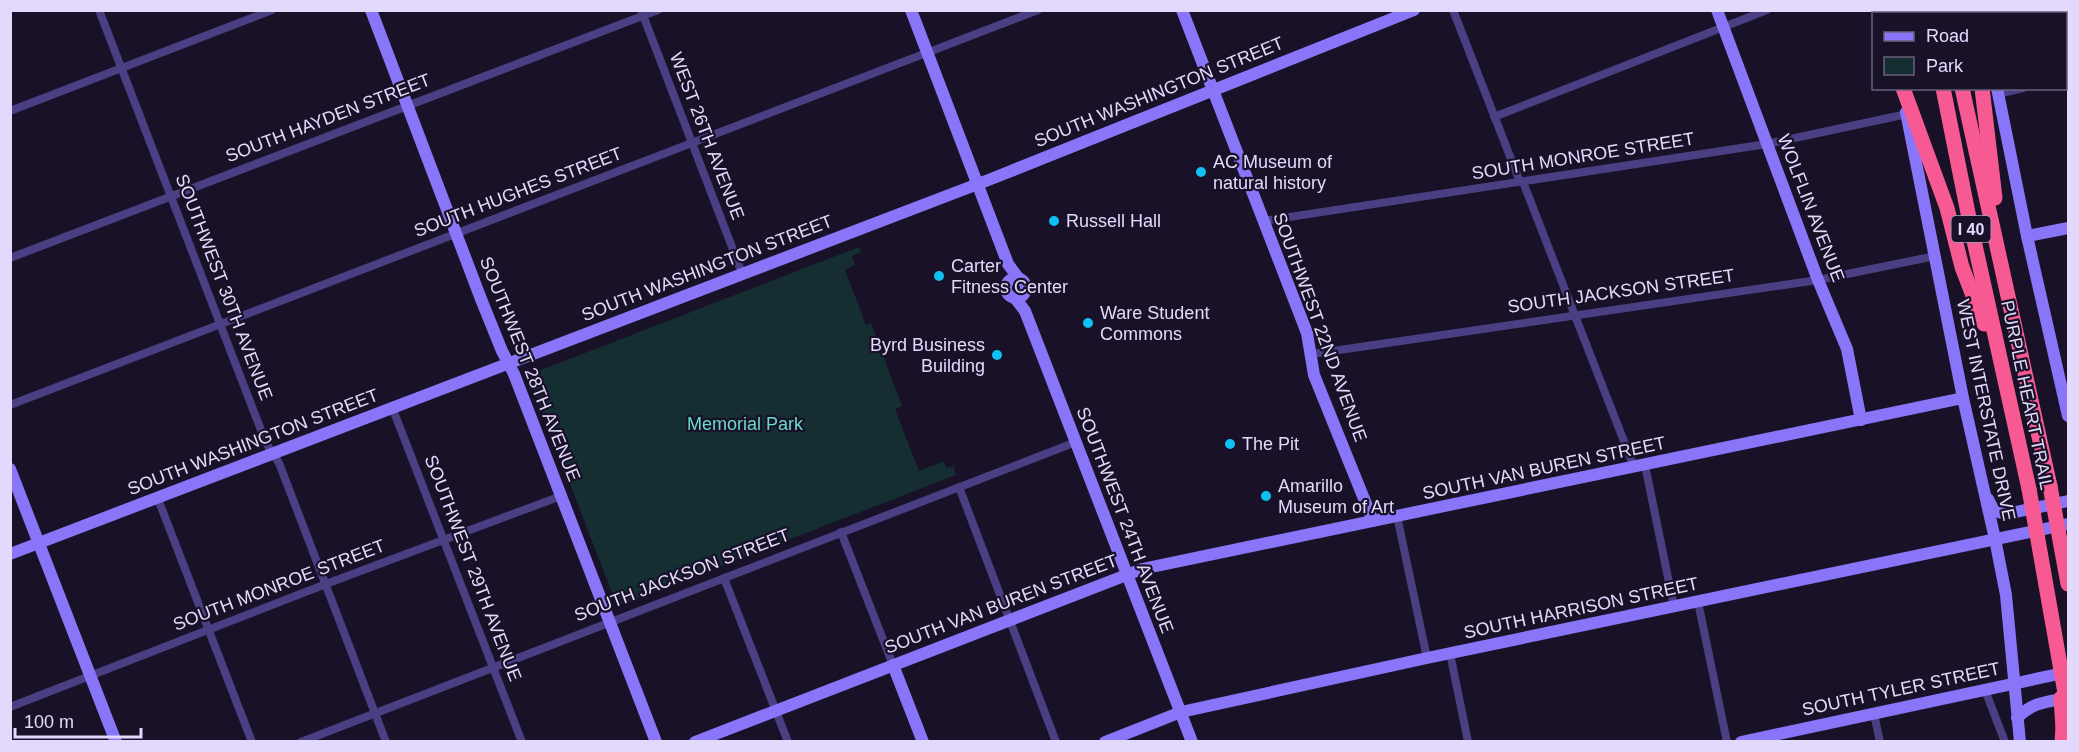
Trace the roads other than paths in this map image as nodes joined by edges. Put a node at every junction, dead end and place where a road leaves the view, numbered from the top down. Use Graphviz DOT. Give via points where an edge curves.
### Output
graph roads {
  1 [pos="99,10"];
  2 [pos="272,10"];
  3 [pos="371,10"];
  4 [pos="658,10"];
  5 [pos="911,10"];
  6 [pos="1038,10"];
  7 [pos="1182,10"];
  8 [pos="1414,10"];
  9 [pos="1453,10"];
  10 [pos="1716,10"];
  11 [pos="1767,10"];
  12 [pos="642,13"];
  13 [pos="1723,27"];
  14 [pos="928,54"];
  15 [pos="122,67"];
  16 [pos="1213,90"];
  17 [pos="1902,90"];
  18 [pos="1903,90"];
  19 [pos="1943,90"];
  20 [pos="1962,90"];
  21 [pos="1982,90"];
  22 [pos="1998,91"];
  23 [pos="408,105"];
  24 [pos="10,111"];
  25 [pos="1907,114"];
  26 [pos="1494,117"];
  27 [pos="692,143"];
  28 [pos="1767,144"];
  29 [pos="1522,182"];
  30 [pos="977,184"];
  31 [pos="171,196"];
  32 [pos="1263,221"];
  33 [pos="2068,228"];
  34 [pos="458,234"];
  35 [pos="2027,236"];
  36 [pos="1935,256"];
  37 [pos="10,258"];
  38 [pos="742,273"];
  39 [pos="1818,280"];
  40 [pos="2007,296"];
  41 [pos="1576,316"];
  42 [pos="220,324"];
  43 [pos="1311,354"];
  44 [pos="508,362"];
  45 [pos="2001,369"];
  46 [pos="2064,378"];
  47 [pos="1963,398"];
  48 [pos="10,405"];
  49 [pos="392,407"];
  50 [pos="2068,416"];
  51 [pos="1861,420"];
  52 [pos="1076,442"];
  53 [pos="273,454"];
  54 [pos="1639,466"];
  55 [pos="10,469"];
  56 [pos="959,487"];
  57 [pos="1983,490"];
  58 [pos="561,496"];
  59 [pos="158,499"];
  60 [pos="2068,501"];
  61 [pos="1397,516"];
  62 [pos="1373,521"];
  63 [pos="2068,524"];
  64 [pos="841,532"];
  65 [pos="1995,539"];
  66 [pos="444,540"];
  67 [pos="39,543"];
  68 [pos="10,554"];
  69 [pos="1126,574"];
  70 [pos="724,578"];
  71 [pos="326,584"];
  72 [pos="2068,584"];
  73 [pos="1698,602"];
  74 [pos="1674,607"];
  75 [pos="1010,619"];
  76 [pos="610,622"];
  77 [pos="208,630"];
  78 [pos="1450,653"];
  79 [pos="1427,658"];
  80 [pos="893,665"];
  81 [pos="493,667"];
  82 [pos="2064,670"];
  83 [pos="91,676"];
  84 [pos="2014,683"];
  85 [pos="1985,690"];
  86 [pos="2068,698"];
  87 [pos="10,708"];
  88 [pos="776,710"];
  89 [pos="2068,710"];
  90 [pos="375,712"];
  91 [pos="1181,712"];
  92 [pos="1874,714"];
  93 [pos="2017,718"];
  94 [pos="2062,735"];
  95 [pos="116,741"];
  96 [pos="252,741"];
  97 [pos="301,741"];
  98 [pos="386,741"];
  99 [pos="522,741"];
  100 [pos="656,741"];
  101 [pos="695,741"];
  102 [pos="788,741"];
  103 [pos="923,741"];
  104 [pos="1056,741"];
  105 [pos="1105,741"];
  106 [pos="1192,741"];
  107 [pos="1468,741"];
  108 [pos="1726,741"];
  109 [pos="1748,741"];
  110 [pos="1880,741"];
  111 [pos="2005,741"];
  112 [pos="2020,741"];
  1 -- 15 [label="street, SOUTHWEST 30TH AVENUE"];
  2 -- 15 [label="street"];
  3 -- 23 [label="main road, SOUTHWEST 28TH AVENUE"];
  4 -- 12 [label="street, SOUTH HAYDEN STREET"];
  5 -- 14 [label="main road, SOUTHWEST 24TH AVENUE"];
  6 -- 14 [label="street, SOUTH HUGHES STREET"];
  7 -- 16 [label="main road, SOUTHWEST 22ND AVENUE"];
  8 -- 16 [label="main road, SOUTH WASHINGTON STREET"];
  9 -- 26 [label="street"];
  10 -- 13 [label="main road, WOLFLIN AVENUE"];
  11 -- 13 [label="street"];
  12 -- 23 [label="street, SOUTH HAYDEN STREET"];
  12 -- 27 [label="street, WEST 26TH AVENUE"];
  13 -- 26 [label="street"];
  13 -- 28 [label="main road, WOLFLIN AVENUE"];
  14 -- 27 [label="street, SOUTH HUGHES STREET"];
  14 -- 30 [label="main road, SOUTHWEST 24TH AVENUE"];
  15 -- 24 [label="street"];
  15 -- 31 [label="street, SOUTHWEST 30TH AVENUE"];
  16 -- 30 [label="main road, SOUTH WASHINGTON STREET"];
  16 -- 32 [label="main road, SOUTHWEST 22ND AVENUE"];
  17 -- 25 [label="main road, WEST INTERSTATE DRIVE"];
  18 -- 45 [label="highway"];
  19 -- 45 [label="highway, PURPLE HEART TRAIL / I 40"];
  20 -- 40 [label="highway, PURPLE HEART TRAIL / I 40"];
  21 -- 40 [label="highway"];
  22 -- 35 [label="main road"];
  23 -- 31 [label="street, SOUTH HAYDEN STREET"];
  23 -- 34 [label="main road, SOUTHWEST 28TH AVENUE"];
  25 -- 28 [label="street, SOUTH MONROE STREET"];
  25 -- 36 [label="main road, WEST INTERSTATE DRIVE"];
  26 -- 29 [label="street"];
  27 -- 34 [label="street, SOUTH HUGHES STREET"];
  27 -- 38 [label="street, WEST 26TH AVENUE"];
  28 -- 29 [label="street, SOUTH MONROE STREET"];
  28 -- 39 [label="main road, WOLFLIN AVENUE"];
  29 -- 32 [label="street, SOUTH MONROE STREET"];
  29 -- 41 [label="street"];
  30 -- 38 [label="main road, SOUTH WASHINGTON STREET"];
  30 -- 52 [label="main road, SOUTHWEST 24TH AVENUE" via="1014,289"];
  31 -- 37 [label="street, SOUTH HAYDEN STREET"];
  31 -- 42 [label="street, SOUTHWEST 30TH AVENUE"];
  32 -- 43 [label="main road, SOUTHWEST 22ND AVENUE" via="1307,333"];
  33 -- 35 [label="main road"];
  34 -- 42 [label="street, SOUTH HUGHES STREET"];
  34 -- 44 [label="main road, SOUTHWEST 28TH AVENUE"];
  35 -- 46 [label="main road"];
  36 -- 39 [label="street, SOUTH JACKSON STREET"];
  36 -- 47 [label="main road, WEST INTERSTATE DRIVE"];
  38 -- 44 [label="main road, SOUTH WASHINGTON STREET"];
  39 -- 41 [label="street, SOUTH JACKSON STREET"];
  39 -- 51 [label="main road, WOLFLIN AVENUE" via="1848,349"];
  40 -- 72 [label="highway, PURPLE HEART TRAIL / I 40, bridge"];
  41 -- 43 [label="street, SOUTH JACKSON STREET"];
  41 -- 54 [label="street"];
  42 -- 48 [label="street, SOUTH HUGHES STREET"];
  42 -- 53 [label="street, SOUTHWEST 30TH AVENUE"];
  43 -- 62 [label="main road, SOUTHWEST 22ND AVENUE" via="1314,375"];
  44 -- 49 [label="main road, SOUTH WASHINGTON STREET"];
  44 -- 58 [label="main road, SOUTHWEST 28TH AVENUE"];
  45 -- 82 [label="highway, PURPLE HEART TRAIL / I 40, bridge"];
  46 -- 50 [label="main road"];
  47 -- 51 [label="main road, SOUTH VAN BUREN STREET"];
  47 -- 57 [label="main road, WEST INTERSTATE DRIVE"];
  49 -- 53 [label="main road, SOUTH WASHINGTON STREET"];
  49 -- 66 [label="street, SOUTHWEST 29TH AVENUE"];
  51 -- 54 [label="main road, SOUTH VAN BUREN STREET"];
  52 -- 56 [label="street, SOUTH JACKSON STREET"];
  52 -- 69 [label="main road, SOUTHWEST 24TH AVENUE"];
  53 -- 59 [label="main road, SOUTH WASHINGTON STREET"];
  53 -- 71 [label="street, SOUTHWEST 30TH AVENUE"];
  54 -- 61 [label="main road, SOUTH VAN BUREN STREET"];
  54 -- 74 [label="street"];
  55 -- 67 [label="main road"];
  56 -- 64 [label="street, SOUTH JACKSON STREET"];
  56 -- 75 [label="street"];
  57 -- 60 [label="main road" via="1994,511 2007,514"];
  57 -- 65 [label="main road, WEST INTERSTATE DRIVE"];
  58 -- 66 [label="street, SOUTH MONROE STREET"];
  58 -- 76 [label="main road, SOUTHWEST 28TH AVENUE"];
  59 -- 67 [label="main road, SOUTH WASHINGTON STREET"];
  59 -- 77 [label="street"];
  61 -- 62 [label="main road, SOUTH VAN BUREN STREET"];
  61 -- 79 [label="street"];
  62 -- 69 [label="main road, SOUTH VAN BUREN STREET"];
  63 -- 65 [label="main road, SOUTH HARRISON STREET"];
  64 -- 70 [label="street, SOUTH JACKSON STREET"];
  64 -- 80 [label="street"];
  65 -- 73 [label="main road, SOUTH HARRISON STREET"];
  65 -- 84 [label="main road, WEST INTERSTATE DRIVE" via="2006,595"];
  66 -- 71 [label="street, SOUTH MONROE STREET"];
  66 -- 81 [label="street, SOUTHWEST 29TH AVENUE"];
  67 -- 68 [label="main road, SOUTH WASHINGTON STREET"];
  67 -- 83 [label="main road"];
  69 -- 75 [label="main road, SOUTH VAN BUREN STREET"];
  69 -- 91 [label="main road, SOUTHWEST 24TH AVENUE"];
  70 -- 76 [label="street, SOUTH JACKSON STREET"];
  70 -- 88 [label="street"];
  71 -- 77 [label="street, SOUTH MONROE STREET"];
  71 -- 90 [label="street, SOUTHWEST 30TH AVENUE"];
  73 -- 74 [label="main road, SOUTH HARRISON STREET"];
  73 -- 108 [label="street"];
  74 -- 78 [label="main road, SOUTH HARRISON STREET"];
  75 -- 80 [label="main road, SOUTH VAN BUREN STREET"];
  75 -- 104 [label="street"];
  76 -- 81 [label="street, SOUTH JACKSON STREET"];
  76 -- 100 [label="main road, SOUTHWEST 28TH AVENUE"];
  77 -- 83 [label="street, SOUTH MONROE STREET"];
  77 -- 96 [label="street"];
  78 -- 79 [label="main road, SOUTH HARRISON STREET"];
  78 -- 107 [label="street"];
  79 -- 91 [label="main road, SOUTH HARRISON STREET"];
  80 -- 88 [label="main road, SOUTH VAN BUREN STREET"];
  80 -- 103 [label="main road"];
  81 -- 90 [label="street, SOUTH JACKSON STREET"];
  81 -- 99 [label="street, SOUTHWEST 29TH AVENUE"];
  82 -- 84 [label="main road, SOUTH TYLER STREET"];
  82 -- 89 [label="highway, PURPLE HEART TRAIL / I 40, bridge"];
  82 -- 94 [label="highway, bridge"];
  83 -- 87 [label="street, SOUTH MONROE STREET"];
  83 -- 95 [label="main road"];
  84 -- 85 [label="main road, SOUTH TYLER STREET"];
  84 -- 93 [label="main road, WEST INTERSTATE DRIVE"];
  85 -- 92 [label="main road, SOUTH TYLER STREET"];
  85 -- 111 [label="street"];
  86 -- 93 [label="main road" via="2036,704"];
  88 -- 101 [label="main road, SOUTH VAN BUREN STREET"];
  88 -- 102 [label="street"];
  90 -- 97 [label="street, SOUTH JACKSON STREET"];
  90 -- 98 [label="street, SOUTHWEST 30TH AVENUE"];
  91 -- 105 [label="main road, SOUTH HARRISON STREET"];
  91 -- 106 [label="main road, SOUTHWEST 24TH AVENUE"];
  92 -- 109 [label="main road, SOUTH TYLER STREET"];
  92 -- 110 [label="street"];
  93 -- 112 [label="main road, WEST INTERSTATE DRIVE"];
}
